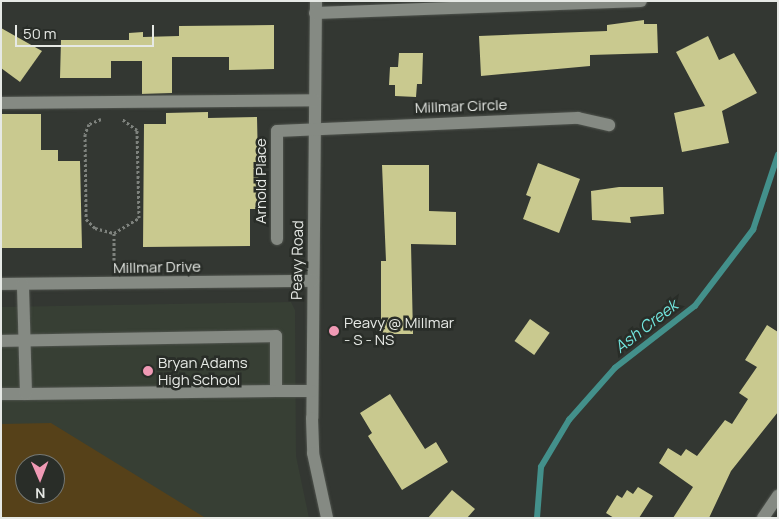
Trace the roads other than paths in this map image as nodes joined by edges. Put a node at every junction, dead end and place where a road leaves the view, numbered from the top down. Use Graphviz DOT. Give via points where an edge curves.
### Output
graph roads {
  1 [pos="641,1"];
  2 [pos="316,7"];
  3 [pos="315,100"];
  4 [pos="1,103"];
  5 [pos="609,124"];
  6 [pos="314,128"];
  7 [pos="277,239"];
  8 [pos="313,281"];
  9 [pos="1,284"];
  10 [pos="23,284"];
  11 [pos="25,340"];
  12 [pos="1,341"];
  13 [pos="276,391"];
  14 [pos="312,391"];
  15 [pos="1,394"];
  16 [pos="26,394"];
  17 [pos="778,496"];
  18 [pos="327,518"];
  19 [pos="763,518"];
  1 -- 2 [label="street"];
  2 -- 3 [label="street, Peavy Road"];
  3 -- 4 [label="street"];
  3 -- 6 [label="street, Peavy Road"];
  5 -- 6 [label="street, Millmar Circle" via="578,118"];
  6 -- 7 [label="street, Arnold Place" via="277,131"];
  6 -- 8 [label="street, Peavy Road"];
  8 -- 10 [label="street, Millmar Drive"];
  8 -- 14 [label="street, Peavy Road"];
  9 -- 10 [label="street, Millmar Drive"];
  10 -- 11 [label="street"];
  11 -- 12 [label="street"];
  11 -- 13 [label="street" via="276,336"];
  11 -- 16 [label="street"];
  13 -- 14 [label="street"];
  13 -- 16 [label="street"];
  14 -- 18 [label="street, Peavy Road" via="314,452"];
  15 -- 16 [label="street"];
  17 -- 19 [label="street"];
}
